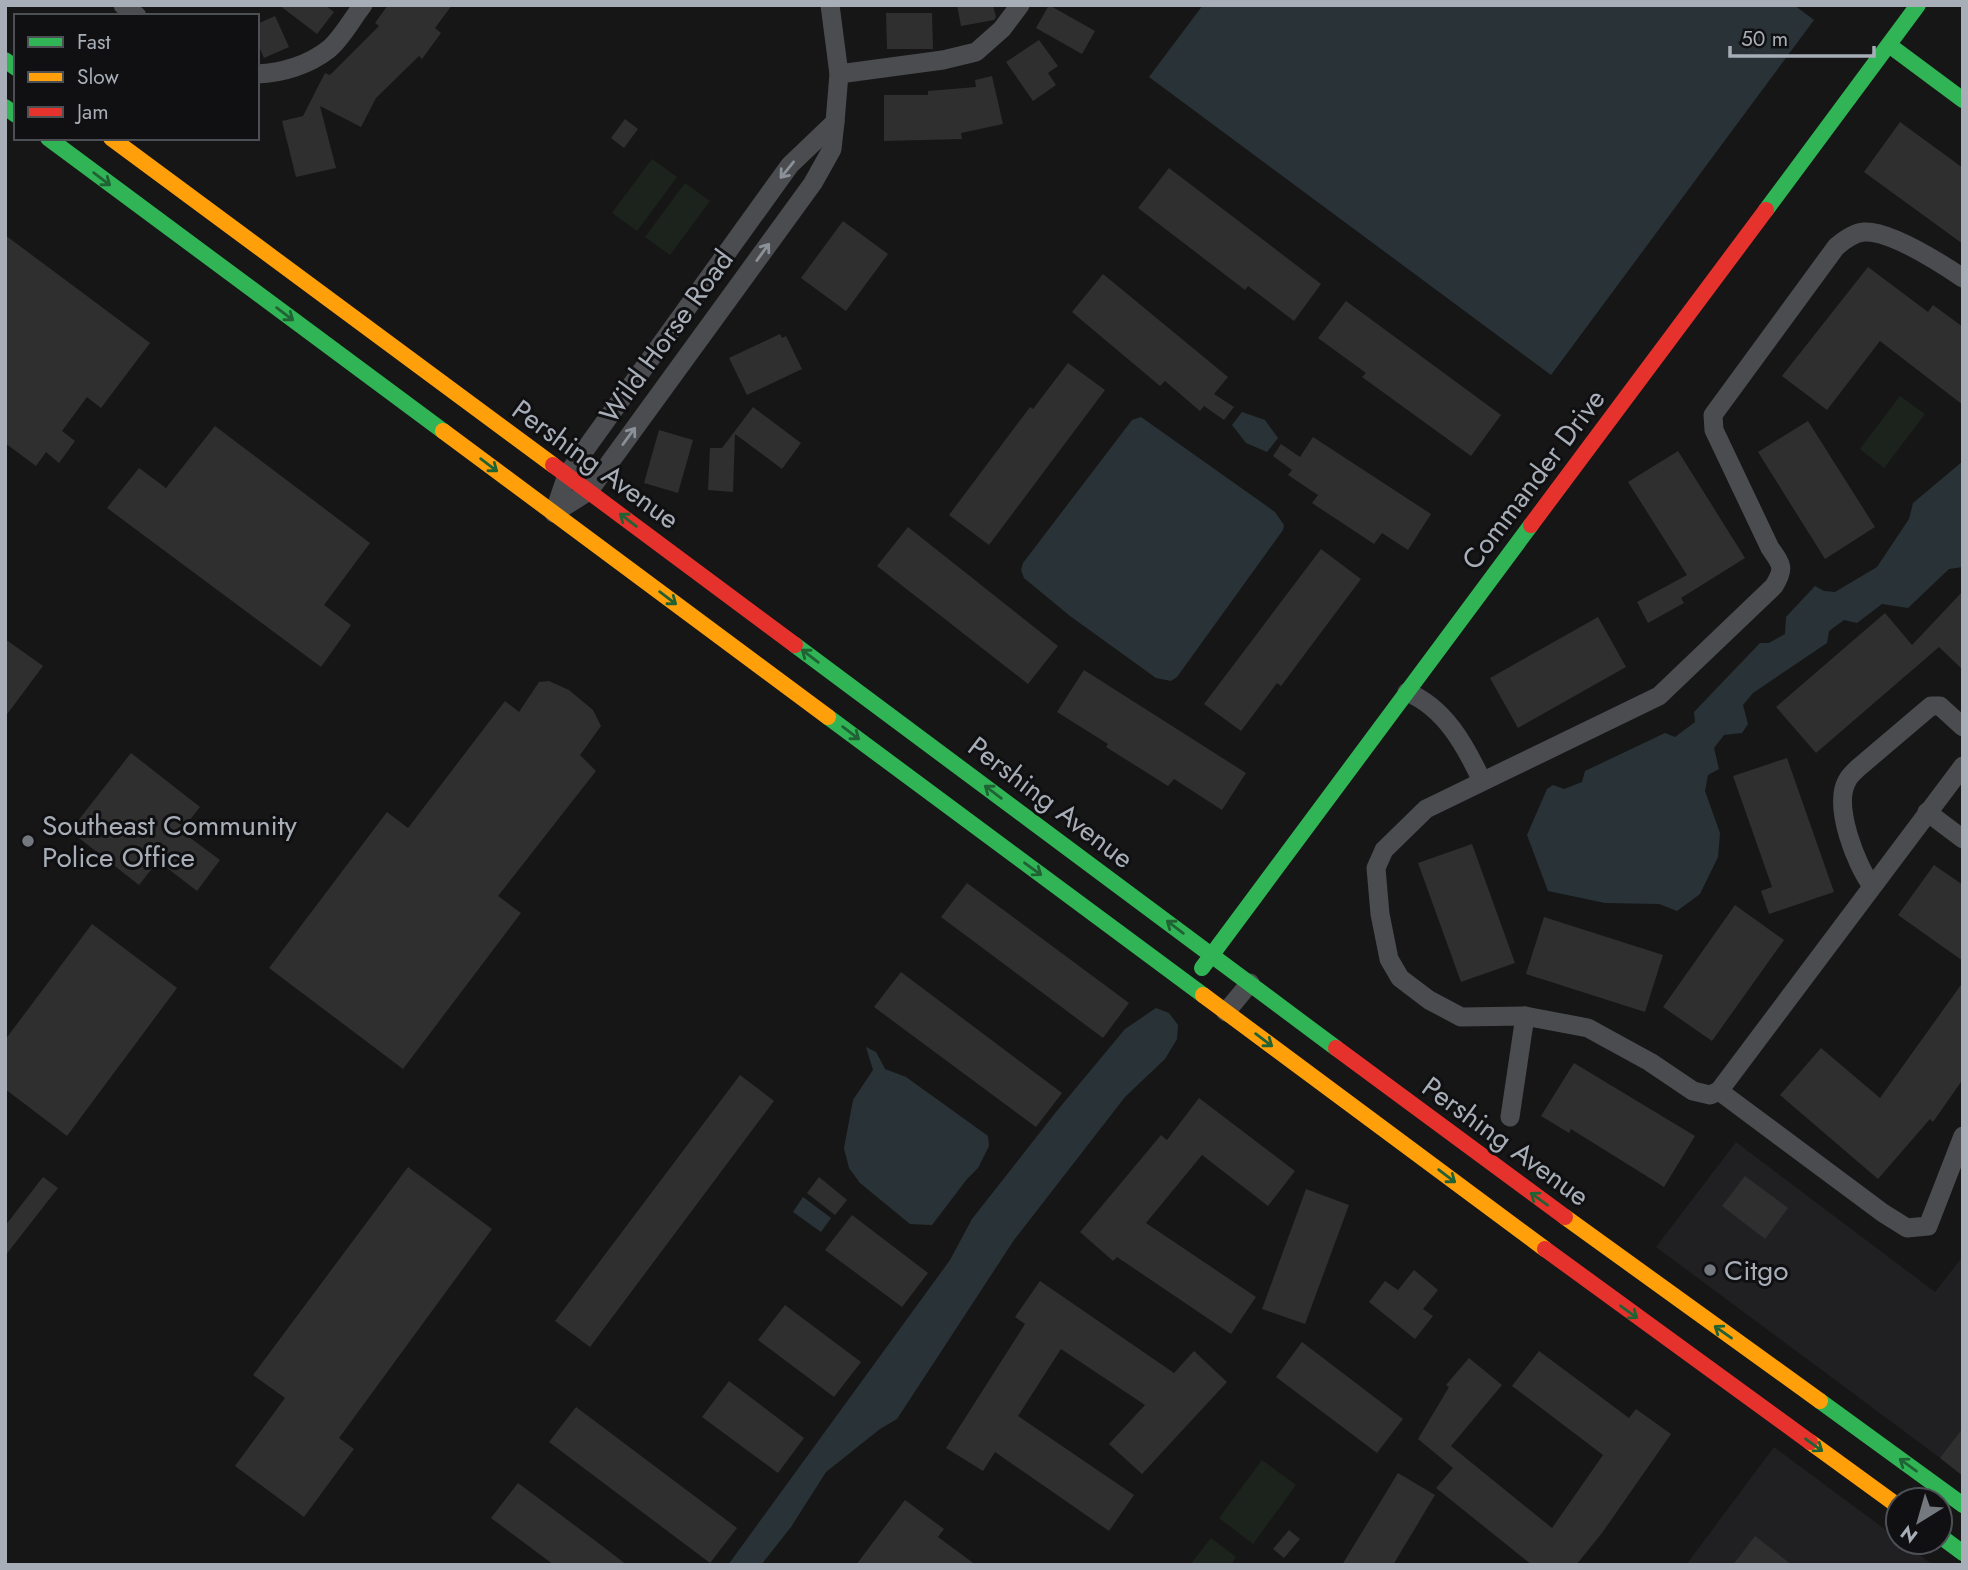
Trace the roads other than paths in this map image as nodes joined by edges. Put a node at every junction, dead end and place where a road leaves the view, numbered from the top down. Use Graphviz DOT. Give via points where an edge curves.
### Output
graph roads {
  1 [pos="363,5"];
  2 [pos="830,5"];
  3 [pos="1020,5"];
  4 [pos="1918,5"];
  5 [pos="1889,45"];
  6 [pos="259,74"];
  7 [pos="839,74"];
  8 [pos="1963,100"];
  9 [pos="835,122"];
  10 [pos="51,140"];
  11 [pos="114,140"];
  12 [pos="1963,278"];
  13 [pos="567,475"];
  14 [pos="589,491"];
  15 [pos="554,513"];
  16 [pos="1407,692"];
  17 [pos="1963,727"];
  18 [pos="1963,766"];
  19 [pos="1482,780"];
  20 [pos="1927,813"];
  21 [pos="1963,839"];
  22 [pos="1872,886"];
  23 [pos="1212,955"];
  24 [pos="1250,983"];
  25 [pos="1190,985"];
  26 [pos="1226,1012"];
  27 [pos="1525,1017"];
  28 [pos="1719,1091"];
  29 [pos="1510,1116"];
  30 [pos="1963,1136"];
  31 [pos="1884,1496"];
  32 [pos="1963,1505"];
  1 -- 6 [label="street" via="330,48 277,73"];
  2 -- 7 [label="street, Wild Horse Road"];
  3 -- 7 [label="street" via="976,52"];
  4 -- 5 [label="street, Commander Drive"];
  5 -- 8 [label="street"];
  5 -- 16 [label="street, Commander Drive"];
  7 -- 9 [label="street, Wild Horse Road"];
  9 -- 13 [label="street, Wild Horse Road, one-way" via="790,165"];
  14 -- 9 [label="street, Wild Horse Road, one-way" via="813,183 832,149"];
  10 -- 15 [label="street, one-way"];
  11 -- 13 [label="street, Pershing Avenue"];
  12 -- 19 [label="street" via="1931,256 1885,236 1866,232 1846,238 1836,247 1713,415 1714,430 1781,564 1774,586 1659,696"];
  13 -- 14 [label="street, Pershing Avenue"];
  13 -- 15 [label="street, Wild Horse Road"];
  14 -- 15 [label="street, Wild Horse Road"];
  23 -- 14 [label="street, Pershing Avenue, one-way"];
  15 -- 25 [label="street, one-way"];
  16 -- 19 [label="street" via="1422,698 1447,722"];
  16 -- 23 [label="street, Commander Drive"];
  17 -- 22 [label="street" via="1940,706 1931,706 1847,780 1842,808 1858,863"];
  18 -- 20 [label="street"];
  19 -- 27 [label="street" via="1426,809 1384,850 1376,868 1380,914 1389,959 1400,978 1430,1000 1461,1017"];
  20 -- 21 [label="street"];
  20 -- 22 [label="street"];
  22 -- 28 [label="street"];
  23 -- 24 [label="street, Pershing Avenue"];
  23 -- 25 [label="street, Commander Drive"];
  24 -- 26 [label="street"];
  32 -- 24 [label="street, Pershing Avenue, one-way"];
  25 -- 26 [label="street"];
  26 -- 31 [label="street, one-way"];
  27 -- 28 [label="street" via="1588,1028 1693,1091"];
  27 -- 29 [label="street"];
  28 -- 30 [label="street" via="1907,1228 1928,1226"];
}
